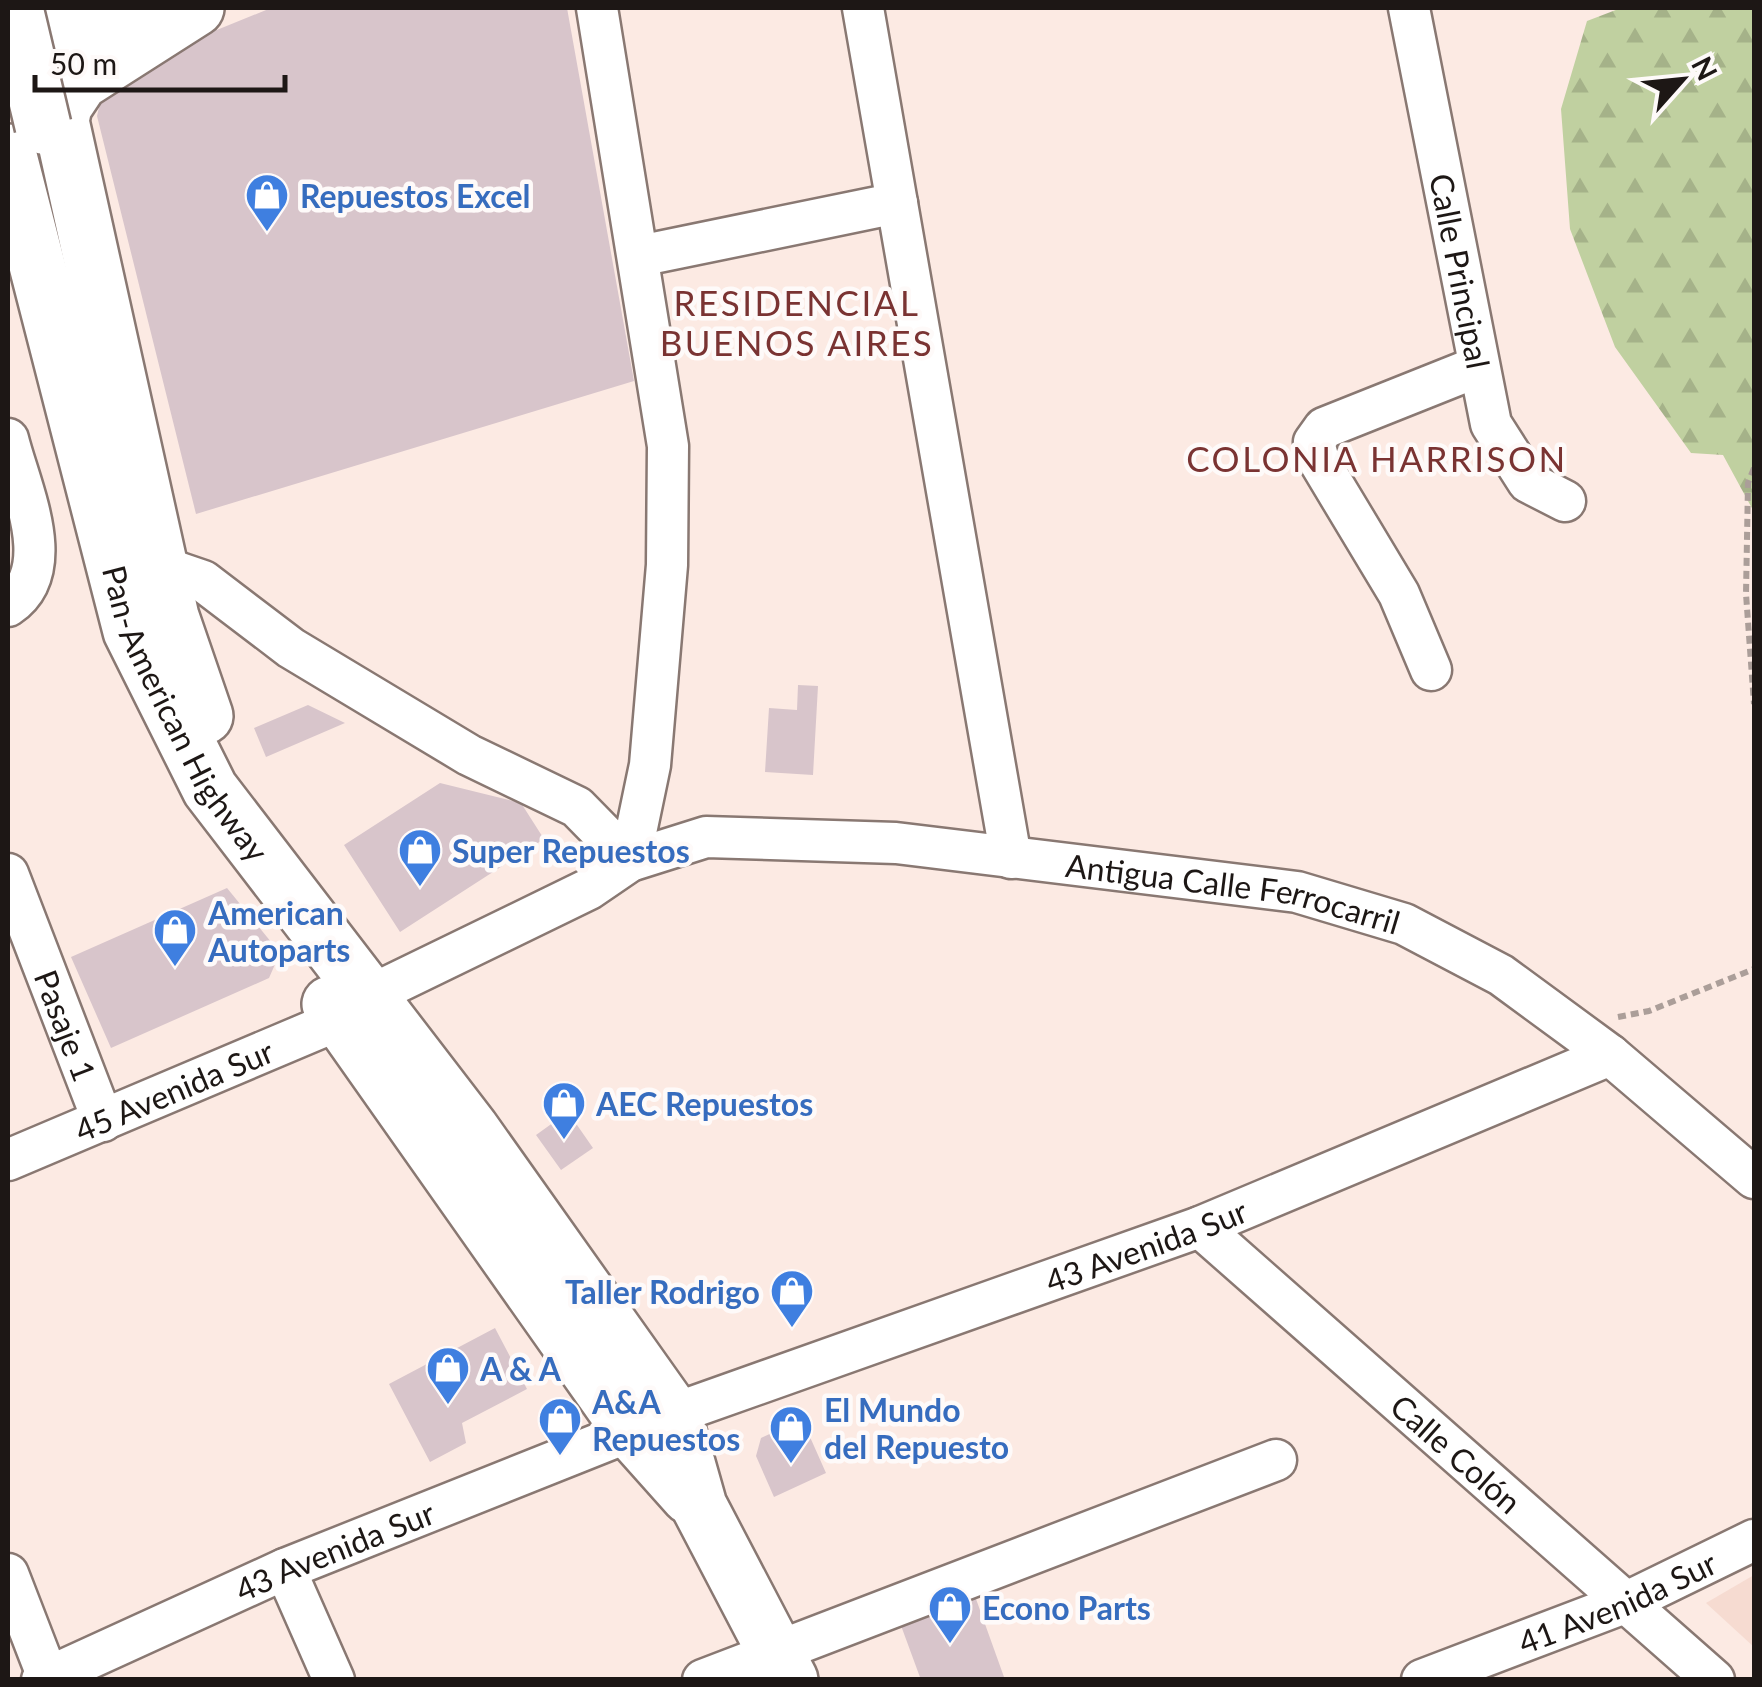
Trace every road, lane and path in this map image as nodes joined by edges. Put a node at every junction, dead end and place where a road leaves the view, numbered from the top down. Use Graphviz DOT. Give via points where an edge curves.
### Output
graph roads {
  1 [pos="185,8"];
  2 [pos="196,8"];
  3 [pos="596,8"];
  4 [pos="863,8"];
  5 [pos="1409,8"];
  6 [pos="51,24"];
  7 [pos="8,81"];
  8 [pos="8,152"];
  9 [pos="897,203"];
  10 [pos="639,256"];
  11 [pos="8,285"];
  12 [pos="1477,368"];
  13 [pos="8,439"];
  14 [pos="1754,468"];
  15 [pos="1564,502"];
  16 [pos="162,566"];
  17 [pos="8,606"];
  18 [pos="1430,670"];
  19 [pos="1754,704"];
  20 [pos="1011,858"];
  21 [pos="630,861"];
  22 [pos="8,874"];
  23 [pos="312,923"];
  24 [pos="1754,969"];
  25 [pos="355,1008"];
  26 [pos="1572,1027"];
  27 [pos="1610,1054"];
  28 [pos="103,1121"];
  29 [pos="8,1160"];
  30 [pos="1754,1178"];
  31 [pos="1200,1227"];
  32 [pos="652,1423"];
  33 [pos="1276,1460"];
  34 [pos="1754,1540"];
  35 [pos="285,1570"];
  36 [pos="8,1574"];
  37 [pos="1627,1602"];
  38 [pos="782,1665"];
  39 [pos="46,1679"];
  40 [pos="334,1680"];
  41 [pos="704,1680"];
  42 [pos="1422,1680"];
  43 [pos="1714,1680"];
  1 -- 6 [label="main road"];
  2 -- 16 [label="main road" via="80,82 61,121"];
  3 -- 10 [label="street"];
  4 -- 9 [label="street"];
  5 -- 12 [label="street, Calle Principal"];
  6 -- 7 [label="main road"];
  6 -- 23 [label="main road, bridge" via="164,664 200,740"];
  8 -- 23 [label="main road, Pan-American Highway" via="131,631 210,790"];
  9 -- 10 [label="street"];
  9 -- 20 [label="street"];
  10 -- 21 [label="street" via="668,446 670,503 650,764"];
  11 -- 25 [label="main road, Pan-American Highway" via="80,577 112,658 239,878"];
  12 -- 15 [label="street, Calle Principal" via="1491,424 1528,482"];
  12 -- 18 [label="street" via="1324,428 1314,442 1399,594"];
  13 -- 17 [label="street" via="35,556 27,587"];
  14 -- 19 [label="path" via="1748,483 1746,594"];
  16 -- 21 [label="street" via="203,581 291,648 469,755 577,807"];
  16 -- 23 [label="main road" via="171,616 209,727"];
  20 -- 21 [label="street, Antigua Calle Ferrocarril" via="896,843 706,836"];
  20 -- 26 [label="street, Antigua Calle Ferrocarril" via="1297,892 1367,909 1443,941"];
  21 -- 25 [label="street, 45 Avenida Sur" via="589,890"];
  22 -- 28 [label="street, Pasaje 1"];
  23 -- 25 [label="main road, Pan-American Highway"];
  24 -- 26 [label="path" via="1649,1010"];
  25 -- 28 [label="street, 45 Avenida Sur"];
  25 -- 32 [label="main road, Pan-American Highway" via="515,1189"];
  26 -- 27 [label="street, Antigua Calle Ferrocarril"];
  27 -- 30 [label="street, Antigua Calle Ferrocarril"];
  27 -- 31 [label="street, 43 Avenida Sur"];
  28 -- 29 [label="street, 45 Avenida Sur"];
  31 -- 32 [label="street, 43 Avenida Sur"];
  31 -- 37 [label="street, Calle Colón"];
  32 -- 35 [label="street, 43 Avenida Sur"];
  32 -- 38 [label="main road, Pan-American Highway"];
  33 -- 38 [label="street"];
  34 -- 37 [label="street, 41 Avenida Sur"];
  35 -- 39 [label="street, 43 Avenida Sur"];
  35 -- 40 [label="street"];
  36 -- 39 [label="street"];
  37 -- 42 [label="street, 41 Avenida Sur"];
  37 -- 43 [label="street, Calle Colón"];
  38 -- 41 [label="street"];
}
